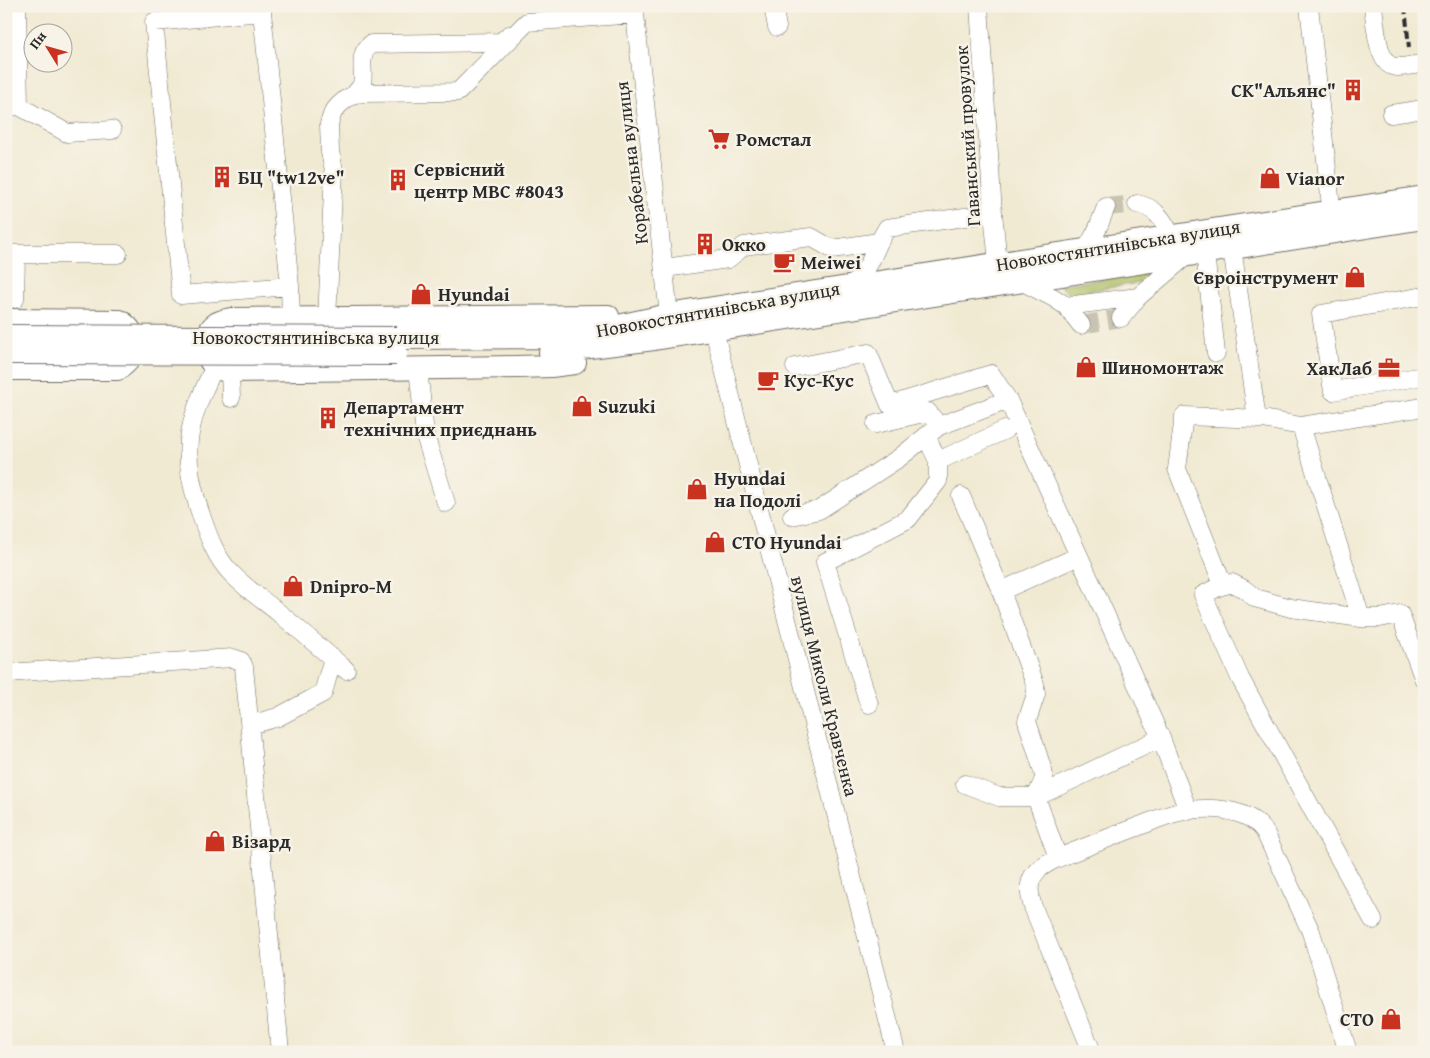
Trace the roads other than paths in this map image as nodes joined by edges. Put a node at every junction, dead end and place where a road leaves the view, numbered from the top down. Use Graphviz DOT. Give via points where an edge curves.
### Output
graph roads {
  1 [pos="17,6"];
  2 [pos="773,6"];
  3 [pos="979,6"];
  4 [pos="1309,6"];
  5 [pos="1373,6"];
  6 [pos="634,10"];
  7 [pos="527,22"];
  8 [pos="777,27"];
  9 [pos="1424,64"];
  10 [pos="355,94"];
  11 [pos="12,106"];
  12 [pos="1424,109"];
  13 [pos="1391,114"];
  14 [pos="112,130"];
  15 [pos="1424,197"];
  16 [pos="1137,204"];
  17 [pos="1106,207"];
  18 [pos="993,213"];
  19 [pos="1424,218"];
  20 [pos="1333,222"];
  21 [pos="1171,236"];
  22 [pos="878,242"];
  23 [pos="1232,248"];
  24 [pos="1086,250"];
  25 [pos="11,254"];
  26 [pos="118,254"];
  27 [pos="1196,254"];
  28 [pos="998,263"];
  29 [pos="665,268"];
  30 [pos="1021,282"];
  31 [pos="290,286"];
  32 [pos="853,286"];
  33 [pos="1424,296"];
  34 [pos="1138,297"];
  35 [pos="16,299"];
  36 [pos="1066,306"];
  37 [pos="669,315"];
  38 [pos="1121,318"];
  39 [pos="327,319"];
  40 [pos="6,320"];
  41 [pos="291,320"];
  42 [pos="1081,325"];
  43 [pos="651,329"];
  44 [pos="714,330"];
  45 [pos="6,336"];
  46 [pos="397,346"];
  47 [pos="6,353"];
  48 [pos="1216,353"];
  49 [pos="795,367"];
  50 [pos="6,368"];
  51 [pos="418,368"];
  52 [pos="222,369"];
  53 [pos="1424,376"];
  54 [pos="231,398"];
  55 [pos="1008,400"];
  56 [pos="1424,408"];
  57 [pos="1257,419"];
  58 [pos="876,424"];
  59 [pos="1301,426"];
  60 [pos="1005,430"];
  61 [pos="933,431"];
  62 [pos="938,460"];
  63 [pos="960,496"];
  64 [pos="446,503"];
  65 [pos="792,516"];
  66 [pos="1079,556"];
  67 [pos="1223,585"];
  68 [pos="1000,591"];
  69 [pos="1360,618"];
  70 [pos="6,673"];
  71 [pos="1424,680"];
  72 [pos="869,704"];
  73 [pos="250,725"];
  74 [pos="1161,738"];
  75 [pos="965,784"];
  76 [pos="1036,797"];
  77 [pos="1188,811"];
  78 [pos="1058,858"];
  79 [pos="1374,920"];
  80 [pos="280,1052"];
  81 [pos="896,1052"];
  82 [pos="1092,1052"];
  83 [pos="1348,1052"];
  1 -- 11 [label="street"];
  2 -- 8 [label="street"];
  3 -- 18 [label="street, Гаванський провулок"];
  4 -- 20 [label="street"];
  5 -- 9 [label="street" via="1378,41 1387,63 1393,67"];
  6 -- 7 [label="street"];
  6 -- 29 [label="street, Корабельна вулиця"];
  7 -- 10 [label="street" via="458,92"];
  7 -- 10 [label="street" via="502,42 371,44 365,50 361,87"];
  10 -- 39 [label="street" via="339,105 329,124 334,170"];
  11 -- 14 [label="street" via="67,134"];
  12 -- 13 [label="street"];
  15 -- 20 [label="main road, Новокостянтинівська вулиця"];
  16 -- 21 [label="street" via="1146,206 1164,221"];
  17 -- 24 [label="street"];
  18 -- 22 [label="street" via="887,228"];
  18 -- 28 [label="street, Гаванський провулок"];
  19 -- 20 [label="main road, Новокостянтинівська вулиця"];
  20 -- 21 [label="main road, Новокостянтинівська вулиця"];
  20 -- 23 [label="main road, Новокостянтинівська вулиця"];
  21 -- 24 [label="main road, Новокостянтинівська вулиця"];
  22 -- 29 [label="street" via="832,249 811,237 744,246 728,259"];
  22 -- 32 [label="street" via="869,264"];
  23 -- 27 [label="main road, Новокостянтинівська вулиця"];
  23 -- 57 [label="street"];
  24 -- 28 [label="main road, Новокостянтинівська вулиця"];
  25 -- 26 [label="street"];
  25 -- 35 [label="street"];
  27 -- 30 [label="main road, Новокостянтинівська вулиця"];
  27 -- 34 [label="street"];
  27 -- 48 [label="street"];
  28 -- 32 [label="main road, Новокостянтинівська вулиця"];
  29 -- 37 [label="street, Корабельна вулиця"];
  30 -- 36 [label="street"];
  30 -- 44 [label="main road, Новокостянтинівська вулиця"];
  31 -- 31 [label="street" via="262,12 154,22 181,295"];
  31 -- 41 [label="street"];
  32 -- 37 [label="main road, Новокостянтинівська вулиця"];
  33 -- 53 [label="street" via="1321,314 1333,391"];
  34 -- 36 [label="street"];
  34 -- 38 [label="street"];
  36 -- 42 [label="street"];
  37 -- 43 [label="main road, Новокостянтинівська вулиця"];
  39 -- 41 [label="main road"];
  39 -- 43 [label="main road" via="606,316"];
  40 -- 50 [label="main road" via="120,321 131,331 134,351 125,365 118,369"];
  41 -- 52 [label="main road" via="231,319 216,324 206,338 208,356"];
  43 -- 44 [label="main road, Новокостянтинівська вулиця"];
  43 -- 46 [label="main road, Новокостянтинівська вулиця" via="609,328 552,337"];
  43 -- 51 [label="main road" via="637,349 608,358 552,366"];
  44 -- 81 [label="street, вулиця Миколи Кравченка"];
  45 -- 46 [label="main road, Новокостянтинівська вулиця, bridge"];
  46 -- 47 [label="main road, Новокостянтинівська вулиця, bridge"];
  49 -- 55 [label="street" via="868,354 890,405 991,374"];
  51 -- 52 [label="main road"];
  51 -- 64 [label="street" via="425,435"];
  52 -- 54 [label="street"];
  52 -- 73 [label="street" via="201,395 187,446 191,482 208,536 218,557 236,578 340,664 323,693 278,717"];
  55 -- 61 [label="street"];
  55 -- 66 [label="street"];
  56 -- 59 [label="street"];
  57 -- 59 [label="street"];
  57 -- 67 [label="street" via="1184,416 1177,468"];
  58 -- 61 [label="street" via="928,412"];
  59 -- 69 [label="street"];
  60 -- 62 [label="street"];
  61 -- 62 [label="street"];
  61 -- 65 [label="street" via="899,458 819,510"];
  62 -- 72 [label="street" via="938,481 908,519 825,562"];
  63 -- 68 [label="street"];
  66 -- 68 [label="street"];
  66 -- 74 [label="street"];
  67 -- 69 [label="street" via="1232,583 1271,604"];
  67 -- 79 [label="street" via="1203,595 1232,660"];
  68 -- 76 [label="street" via="1036,689 1027,721 1044,772"];
  69 -- 71 [label="street" via="1400,614"];
  70 -- 73 [label="street" via="238,658 244,667"];
  73 -- 80 [label="street"];
  74 -- 76 [label="street"];
  74 -- 77 [label="street"];
  75 -- 76 [label="street" via="999,797"];
  76 -- 78 [label="street"];
  77 -- 78 [label="street" via="1169,815"];
  77 -- 83 [label="street" via="1244,814 1255,820 1265,832 1311,932"];
  78 -- 82 [label="street" via="1033,875 1029,897"];
}
